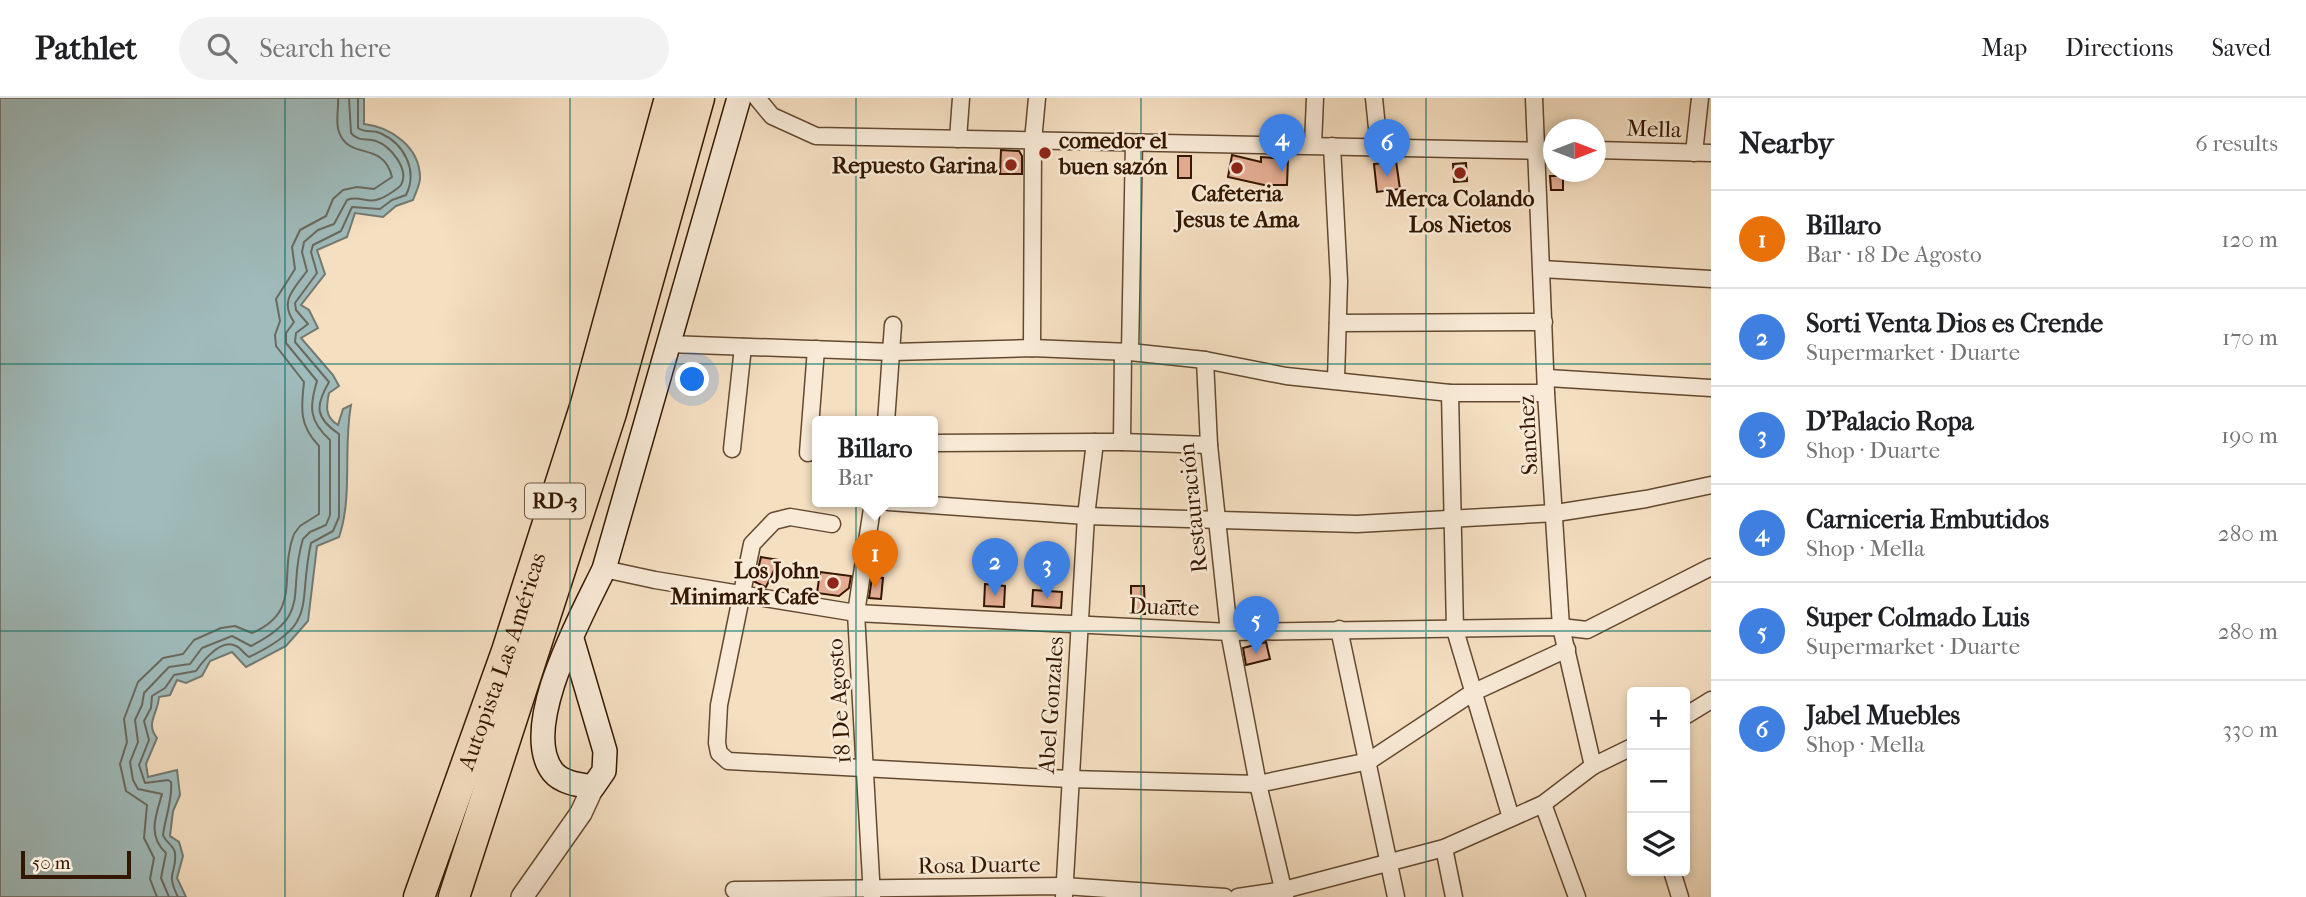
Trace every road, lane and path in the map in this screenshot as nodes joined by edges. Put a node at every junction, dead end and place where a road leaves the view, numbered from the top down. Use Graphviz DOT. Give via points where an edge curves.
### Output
graph roads {
  1 [pos="670,98"];
  2 [pos="699,98"];
  3 [pos="739,98"];
  4 [pos="757,98"];
  5 [pos="961,98"];
  6 [pos="1037,98"];
  7 [pos="1315,98"];
  8 [pos="1374,98"];
  9 [pos="1534,98"];
  10 [pos="1700,98"];
  11 [pos="958,139"];
  12 [pos="1033,141"];
  13 [pos="1134,143"];
  14 [pos="1313,145"];
  15 [pos="1332,146"];
  16 [pos="1378,148"];
  17 [pos="1606,150"];
  18 [pos="1535,151"];
  19 [pos="1543,151"];
  20 [pos="1694,153"];
  21 [pos="1711,153"];
  22 [pos="1542,269"];
  23 [pos="1711,279"];
  24 [pos="1544,322"];
  25 [pos="1338,323"];
  26 [pos="893,325"];
  27 [pos="668,344"];
  28 [pos="743,347"];
  29 [pos="1032,348"];
  30 [pos="816,349"];
  31 [pos="893,352"];
  32 [pos="1126,352"];
  33 [pos="1205,360"];
  34 [pos="1336,379"];
  35 [pos="1547,385"];
  36 [pos="1711,388"];
  37 [pos="1450,393"];
  38 [pos="887,416"];
  39 [pos="1095,442"];
  40 [pos="1122,442"];
  41 [pos="938,443"];
  42 [pos="1209,445"];
  43 [pos="732,449"];
  44 [pos="808,453"];
  45 [pos="1711,485"];
  46 [pos="938,505"];
  47 [pos="872,507"];
  48 [pos="1556,513"];
  49 [pos="1086,516"];
  50 [pos="1452,516"];
  51 [pos="1217,520"];
  52 [pos="832,523"];
  53 [pos="1711,567"];
  54 [pos="604,569"];
  55 [pos="743,594"];
  56 [pos="856,612"];
  57 [pos="1079,626"];
  58 [pos="1561,626"];
  59 [pos="1339,629"];
  60 [pos="1455,630"];
  61 [pos="1229,632"];
  62 [pos="572,639"];
  63 [pos="1567,649"];
  64 [pos="1472,693"];
  65 [pos="1711,700"];
  66 [pos="1690,713"];
  67 [pos="1627,749"];
  68 [pos="1369,761"];
  69 [pos="1593,766"];
  70 [pos="867,767"];
  71 [pos="1070,779"];
  72 [pos="1258,784"];
  73 [pos="593,787"];
  74 [pos="1543,804"];
  75 [pos="1511,818"];
  76 [pos="1444,848"];
  77 [pos="1391,862"];
  78 [pos="1674,876"];
  79 [pos="733,890"];
  80 [pos="1064,892"];
  81 [pos="872,894"];
  82 [pos="1284,894"];
  83 [pos="419,897"];
  84 [pos="454,897"];
  85 [pos="522,897"];
  86 [pos="1225,897"];
  87 [pos="1238,897"];
  88 [pos="1396,897"];
  89 [pos="1454,897"];
  90 [pos="1577,897"];
  91 [pos="1680,897"];
  1 -- 83 [label="highway, Autopista Las Américas / RD-3" via="586,404 507,651"];
  2 -- 84 [label="highway, Autopista Las Américas / RD-3" via="611,413"];
  3 -- 27 [label="main road"];
  4 -- 11 [label="street" via="772,116 816,136"];
  5 -- 11 [label="street"];
  6 -- 12 [label="street"];
  7 -- 14 [label="street"];
  8 -- 16 [label="street"];
  9 -- 18 [label="street, Sanchez"];
  10 -- 20 [label="street"];
  11 -- 12 [label="street"];
  12 -- 13 [label="street"];
  12 -- 29 [label="street"];
  13 -- 14 [label="street"];
  13 -- 32 [label="street"];
  14 -- 15 [label="street"];
  15 -- 16 [label="street"];
  15 -- 25 [label="street"];
  16 -- 18 [label="street"];
  17 -- 20 [label="street, Mella"];
  18 -- 19 [label="street"];
  18 -- 22 [label="street, Sanchez"];
  20 -- 21 [label="street, Mella"];
  22 -- 23 [label="street"];
  22 -- 24 [label="street, Sanchez"];
  24 -- 25 [label="street"];
  24 -- 35 [label="street, Sanchez"];
  25 -- 34 [label="street"];
  26 -- 31 [label="street"];
  27 -- 28 [label="street"];
  27 -- 54 [label="main road"];
  28 -- 30 [label="street"];
  28 -- 43 [label="street"];
  29 -- 31 [label="street"];
  29 -- 32 [label="street"];
  30 -- 31 [label="street"];
  30 -- 44 [label="street"];
  31 -- 38 [label="street"];
  32 -- 33 [label="street"];
  32 -- 40 [label="street"];
  33 -- 34 [label="street" via="1286,376"];
  33 -- 42 [label="street, Restauración"];
  34 -- 37 [label="street"];
  35 -- 36 [label="street"];
  35 -- 37 [label="street"];
  35 -- 48 [label="street, Sanchez"];
  37 -- 50 [label="street"];
  39 -- 40 [label="street"];
  39 -- 41 [label="street"];
  39 -- 49 [label="street, Abel Gonzales"];
  40 -- 42 [label="street"];
  42 -- 51 [label="street, Restauración"];
  45 -- 48 [label="street"];
  46 -- 49 [label="street"];
  47 -- 56 [label="street, 18 De Agosto"];
  48 -- 50 [label="street"];
  48 -- 58 [label="street, Sanchez"];
  49 -- 51 [label="street"];
  49 -- 57 [label="street, Abel Gonzales"];
  50 -- 51 [label="street" via="1357,524"];
  50 -- 60 [label="street"];
  51 -- 61 [label="street, Restauración"];
  52 -- 55 [label="street" via="804,517 774,521 752,544"];
  53 -- 58 [label="street, Duarte" via="1587,630"];
  54 -- 55 [label="street, Duarte"];
  54 -- 62 [label="main road"];
  55 -- 56 [label="street, Duarte"];
  55 -- 70 [label="street" via="719,705 719,753 728,761"];
  56 -- 57 [label="street, Duarte"];
  56 -- 70 [label="street, 18 De Agosto"];
  57 -- 61 [label="street, Duarte"];
  57 -- 71 [label="street, Abel Gonzales"];
  58 -- 60 [label="street, Duarte"];
  58 -- 63 [label="street, Sanchez"];
  59 -- 60 [label="street, Duarte"];
  59 -- 61 [label="street, Duarte"];
  59 -- 68 [label="street"];
  60 -- 64 [label="street"];
  61 -- 72 [label="street, Restauración"];
  62 -- 73 [label="main road" via="605,751 604,771"];
  62 -- 73 [label="main road" via="544,723 544,756 555,774 575,785"];
  63 -- 64 [label="street"];
  63 -- 69 [label="street, Sanchez"];
  64 -- 68 [label="street"];
  64 -- 75 [label="street"];
  65 -- 66 [label="street"];
  67 -- 69 [label="street"];
  68 -- 72 [label="street"];
  68 -- 77 [label="street"];
  69 -- 74 [label="street"];
  70 -- 71 [label="street"];
  70 -- 81 [label="street, 18 De Agosto"];
  71 -- 72 [label="street"];
  71 -- 80 [label="street, Abel Gonzales"];
  72 -- 82 [label="street, Restauración"];
  73 -- 85 [label="street" via="581,814"];
  74 -- 75 [label="street"];
  74 -- 90 [label="street"];
  75 -- 76 [label="street"];
  76 -- 77 [label="street"];
  76 -- 89 [label="street"];
  77 -- 82 [label="street"];
  77 -- 88 [label="street"];
  78 -- 91 [label="street"];
  79 -- 81 [label="street, Rosa Duarte"];
  80 -- 81 [label="street, Rosa Duarte"];
  80 -- 86 [label="street, Rosa Duarte"];
  82 -- 87 [label="street"];
}
